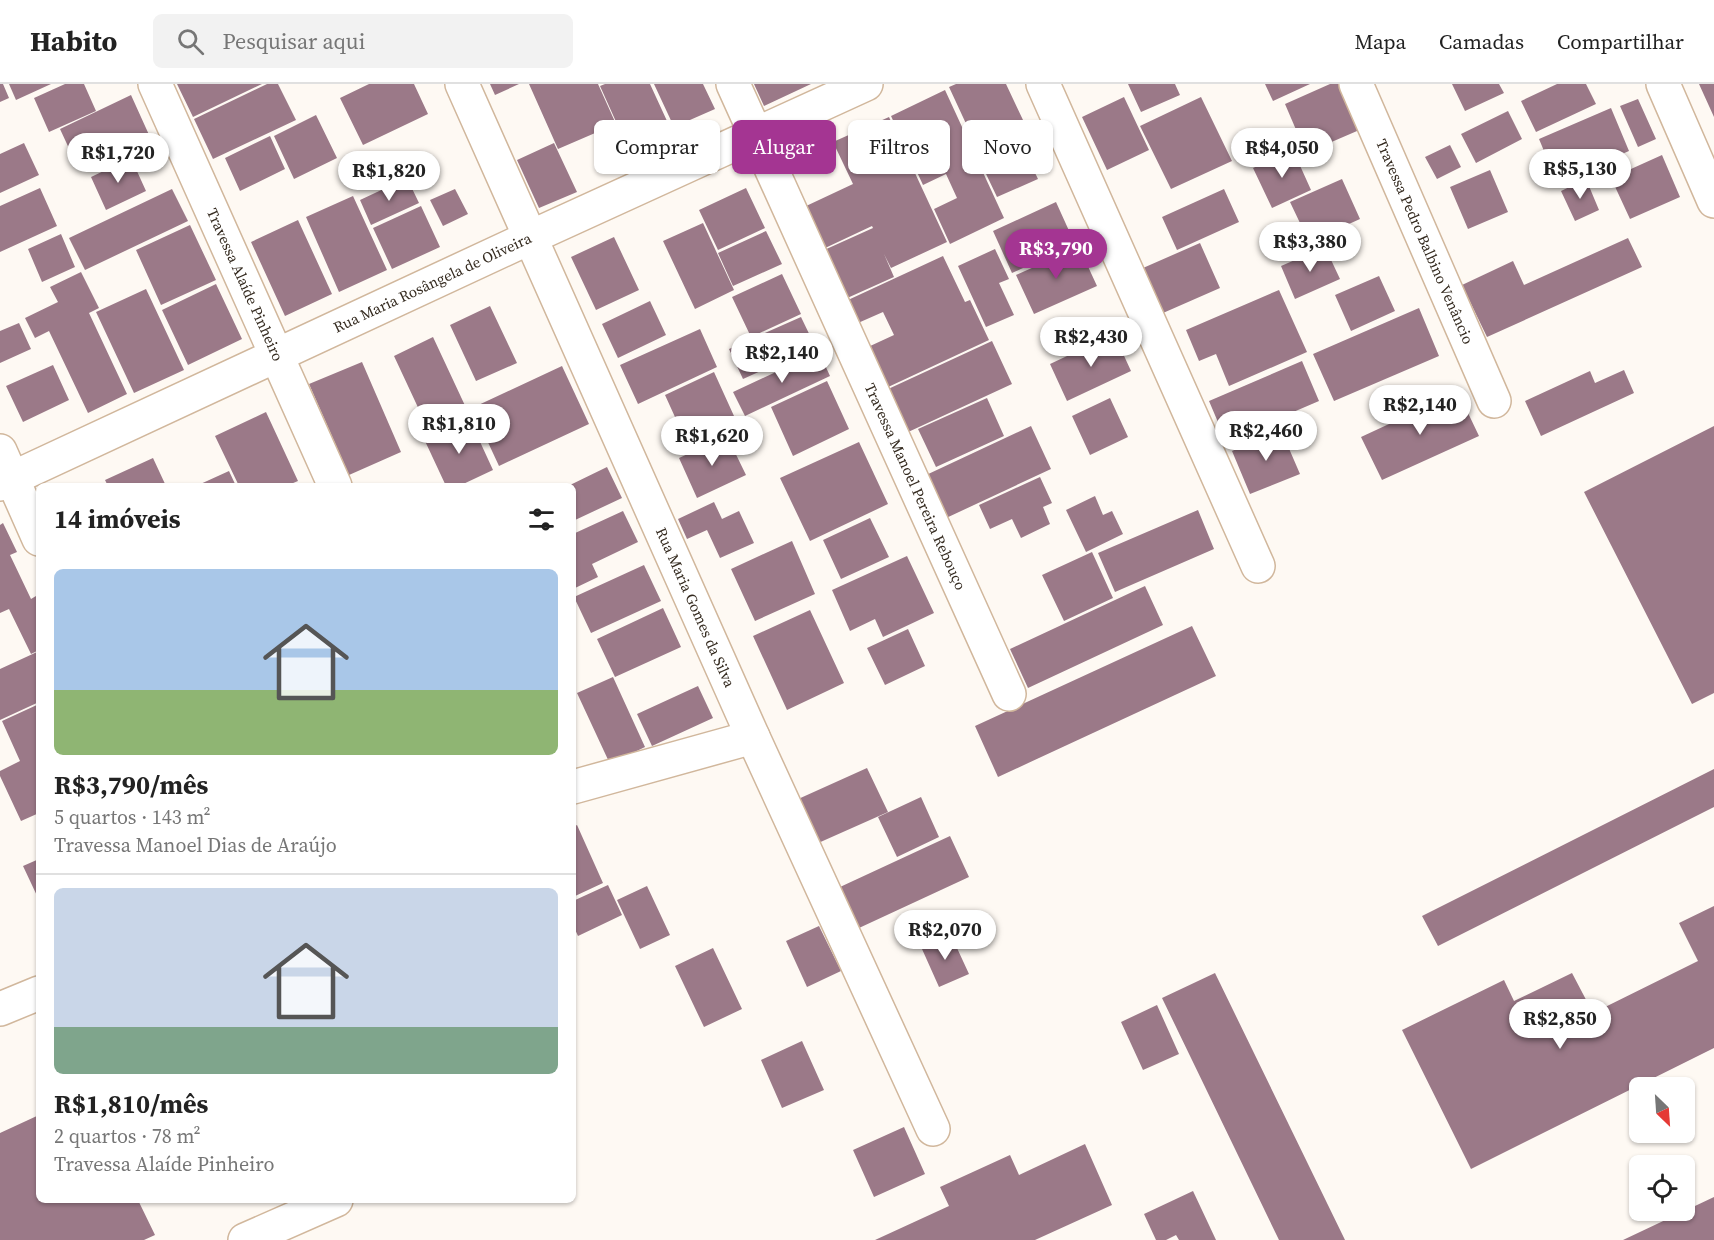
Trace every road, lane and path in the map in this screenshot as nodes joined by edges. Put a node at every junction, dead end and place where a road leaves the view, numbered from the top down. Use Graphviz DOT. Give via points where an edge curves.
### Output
graph roads {
  1 [pos="155,84"];
  2 [pos="462,84"];
  3 [pos="733,84"];
  4 [pos="866,84"];
  5 [pos="1043,84"];
  6 [pos="1356,84"];
  7 [pos="1663,84"];
  8 [pos="749,120"];
  9 [pos="788,120"];
  10 [pos="732,146"];
  11 [pos="774,174"];
  12 [pos="1714,201"];
  13 [pos="531,237"];
  14 [pos="277,354"];
  15 [pos="1494,401"];
  16 [pos="4,471"];
  17 [pos="334,483"];
  18 [pos="36,533"];
  19 [pos="1258,566"];
  20 [pos="1009,694"];
  21 [pos="753,737"];
  22 [pos="576,786"];
  23 [pos="36,994"];
  24 [pos="0,1009"];
  25 [pos="933,1129"];
  26 [pos="329,1203"];
  27 [pos="245,1240"];
  1 -- 14 [label="street, Travessa Alaíde Pinheiro"];
  2 -- 13 [label="street, Rua Maria Gomes da Silva"];
  3 -- 8 [label="street, Travessa Manoel Pereira Rebouço"];
  4 -- 9 [label="street, Rua Maria Rosângela de Oliveira"];
  5 -- 19 [label="street"];
  6 -- 15 [label="street, Travessa Pedro Balbino Venâncio"];
  7 -- 12 [label="street"];
  10 -- 13 [label="street, Rua Maria Rosângela de Oliveira"];
  11 -- 20 [label="street, Travessa Manoel Pereira Rebouço"];
  13 -- 14 [label="street, Rua Maria Rosângela de Oliveira"];
  13 -- 21 [label="street, Rua Maria Gomes da Silva"];
  14 -- 16 [label="street, Rua Maria Rosângela de Oliveira"];
  14 -- 17 [label="street, Travessa Alaíde Pinheiro"];
  16 -- 18 [label="street"];
  21 -- 22 [label="street"];
  21 -- 25 [label="street, Rua Maria Gomes da Silva"];
  23 -- 24 [label="street"];
  26 -- 27 [label="street"];
}
